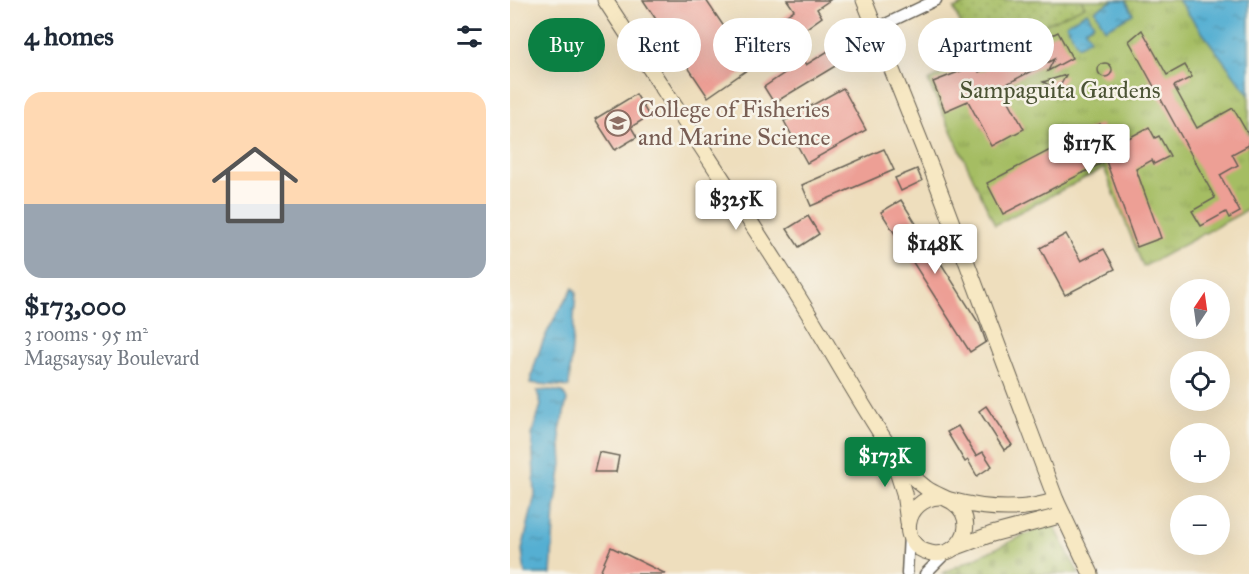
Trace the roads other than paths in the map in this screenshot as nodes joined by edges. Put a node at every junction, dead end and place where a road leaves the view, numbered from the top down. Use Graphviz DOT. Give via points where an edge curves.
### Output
graph roads {
  1 [pos="605,0"];
  2 [pos="864,0"];
  3 [pos="936,0"];
  4 [pos="871,18"];
  5 [pos="898,18"];
  6 [pos="892,72"];
  7 [pos="889,447"];
  8 [pos="944,498"];
  9 [pos="1056,500"];
  10 [pos="1063,515"];
  11 [pos="909,526"];
  12 [pos="950,550"];
  13 [pos="907,574"];
  14 [pos="925,574"];
  15 [pos="1091,574"];
  1 -- 7 [label="street" via="792,287"];
  2 -- 4 [label="street"];
  3 -- 5 [label="street"];
  6 -- 9 [label="street"];
  7 -- 8 [label="street" via="916,480"];
  7 -- 11 [label="street" via="904,493"];
  8 -- 9 [label="street" via="969,505 1030,508"];
  8 -- 11 [label="street" via="922,501 916,506"];
  8 -- 12 [label="street" via="956,504 965,522 965,532"];
  9 -- 10 [label="street"];
  10 -- 12 [label="street"];
  10 -- 15 [label="street"];
  11 -- 12 [label="street" via="916,545 923,550 939,554"];
  11 -- 13 [label="street"];
  12 -- 14 [label="street"];
}
